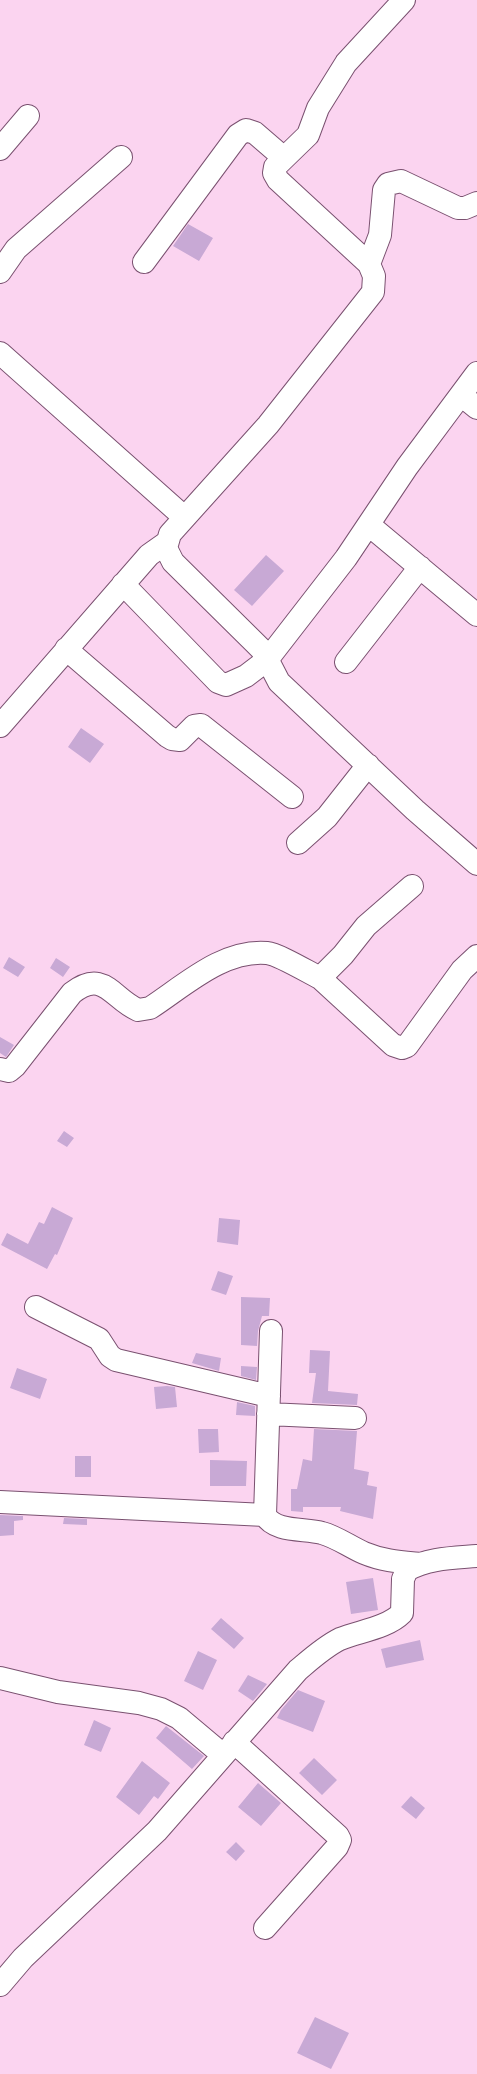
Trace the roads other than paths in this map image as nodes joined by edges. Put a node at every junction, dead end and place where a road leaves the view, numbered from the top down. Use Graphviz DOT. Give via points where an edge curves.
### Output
graph roads {
  1 [pos="404,0"];
  2 [pos="28,116"];
  3 [pos="0,149"];
  4 [pos="121,157"];
  5 [pos="284,158"];
  6 [pos="477,203"];
  7 [pos="144,262"];
  8 [pos="369,264"];
  9 [pos="0,272"];
  10 [pos="0,353"];
  11 [pos="477,373"];
  12 [pos="469,401"];
  13 [pos="184,517"];
  14 [pos="369,525"];
  15 [pos="166,543"];
  16 [pos="420,567"];
  17 [pos="123,584"];
  18 [pos="477,615"];
  19 [pos="66,649"];
  20 [pos="267,660"];
  21 [pos="346,662"];
  22 [pos="0,726"];
  23 [pos="368,765"];
  24 [pos="292,797"];
  25 [pos="298,843"];
  26 [pos="477,864"];
  27 [pos="412,886"];
  28 [pos="477,956"];
  29 [pos="320,978"];
  30 [pos="0,1069"];
  31 [pos="36,1307"];
  32 [pos="271,1331"];
  33 [pos="268,1405"];
  34 [pos="355,1418"];
  35 [pos="0,1502"];
  36 [pos="265,1515"];
  37 [pos="477,1556"];
  38 [pos="415,1566"];
  39 [pos="0,1678"];
  40 [pos="228,1748"];
  41 [pos="265,1928"];
  42 [pos="0,1984"];
  1 -- 5 [label="street" via="346,63 318,108 308,135"];
  2 -- 3 [label="street"];
  4 -- 9 [label="street" via="16,249"];
  5 -- 7 [label="street" via="255,133 246,130 238,135"];
  5 -- 8 [label="street" via="274,170 278,180"];
  6 -- 8 [label="street" via="465,208 454,207 401,181 388,184 384,190 380,235"];
  8 -- 13 [label="street" via="375,285 370,298 268,425"];
  10 -- 13 [label="street"];
  11 -- 12 [label="street"];
  12 -- 14 [label="street" via="407,467"];
  13 -- 15 [label="street"];
  14 -- 16 [label="street"];
  14 -- 20 [label="street"];
  15 -- 17 [label="street" via="149,555"];
  15 -- 20 [label="street" via="173,562 256,643"];
  16 -- 18 [label="street"];
  16 -- 21 [label="street"];
  17 -- 19 [label="street"];
  17 -- 20 [label="street" via="222,684 246,676"];
  19 -- 22 [label="street"];
  19 -- 24 [label="street" via="167,736 180,740 194,726 201,725"];
  20 -- 23 [label="street" via="279,682"];
  23 -- 25 [label="street" via="327,817"];
  23 -- 26 [label="street"];
  27 -- 29 [label="street" via="366,926"];
  28 -- 29 [label="street" via="462,970 407,1046 402,1048 393,1045"];
  29 -- 30 [label="street" via="268,953 242,955 217,964 150,1008 138,1010 108,987 83,985 72,992 15,1066 9,1070"];
  31 -- 33 [label="street" via="99,1340 116,1360"];
  32 -- 33 [label="street"];
  33 -- 34 [label="street"];
  33 -- 36 [label="street"];
  35 -- 36 [label="street"];
  36 -- 38 [label="street" via="277,1525 325,1534 364,1553"];
  37 -- 38 [label="street"];
  38 -- 40 [label="street" via="403,1582 404,1606 398,1617 339,1640 320,1652 298,1670"];
  39 -- 40 [label="street" via="58,1692 162,1708"];
  40 -- 41 [label="street" via="340,1840 338,1847"];
  40 -- 42 [label="street" via="157,1831 23,1958"];
}
